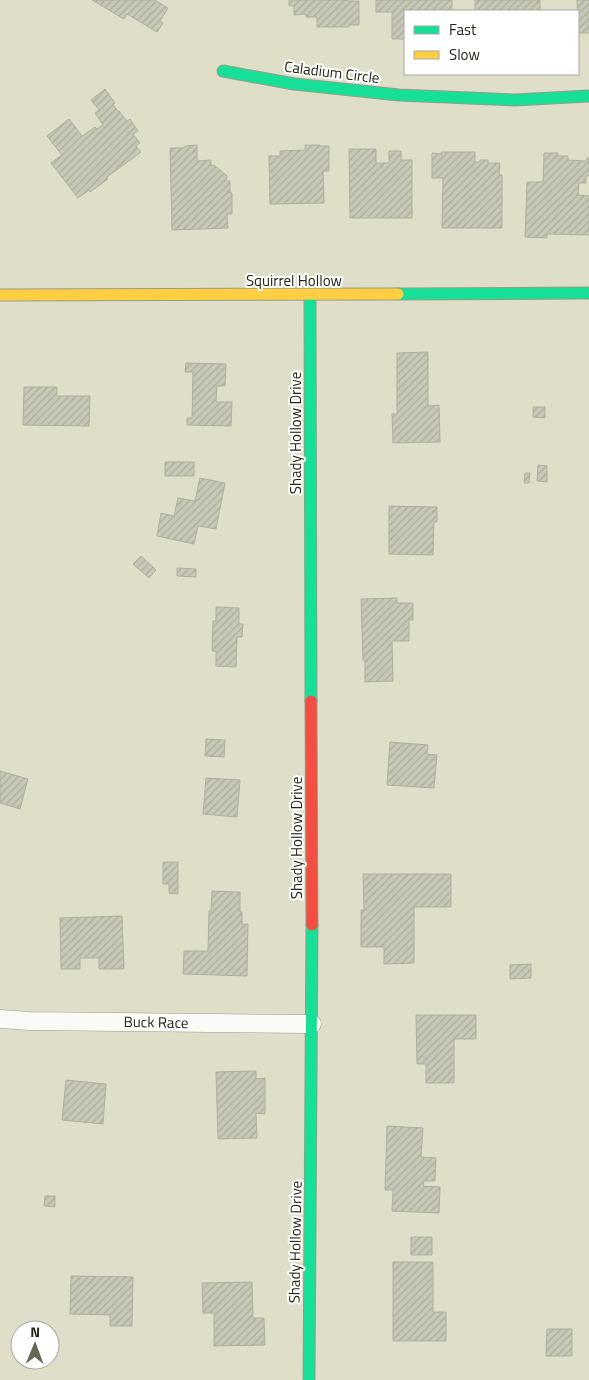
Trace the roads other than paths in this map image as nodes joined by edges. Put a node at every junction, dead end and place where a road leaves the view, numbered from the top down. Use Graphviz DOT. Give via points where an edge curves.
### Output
graph roads {
  1 [pos="222,70"];
  2 [pos="589,96"];
  3 [pos="589,293"];
  4 [pos="0,295"];
  5 [pos="310,295"];
  6 [pos="0,1019"];
  7 [pos="312,1024"];
  8 [pos="308,1380"];
  1 -- 2 [label="street, Caladium Circle" via="294,84 399,95 515,100"];
  3 -- 5 [label="street, Squirrel Hollow"];
  4 -- 5 [label="street, Squirrel Hollow"];
  5 -- 7 [label="street, Shady Hollow Drive"];
  6 -- 7 [label="street, Buck Race"];
  7 -- 8 [label="street, Shady Hollow Drive"];
}
